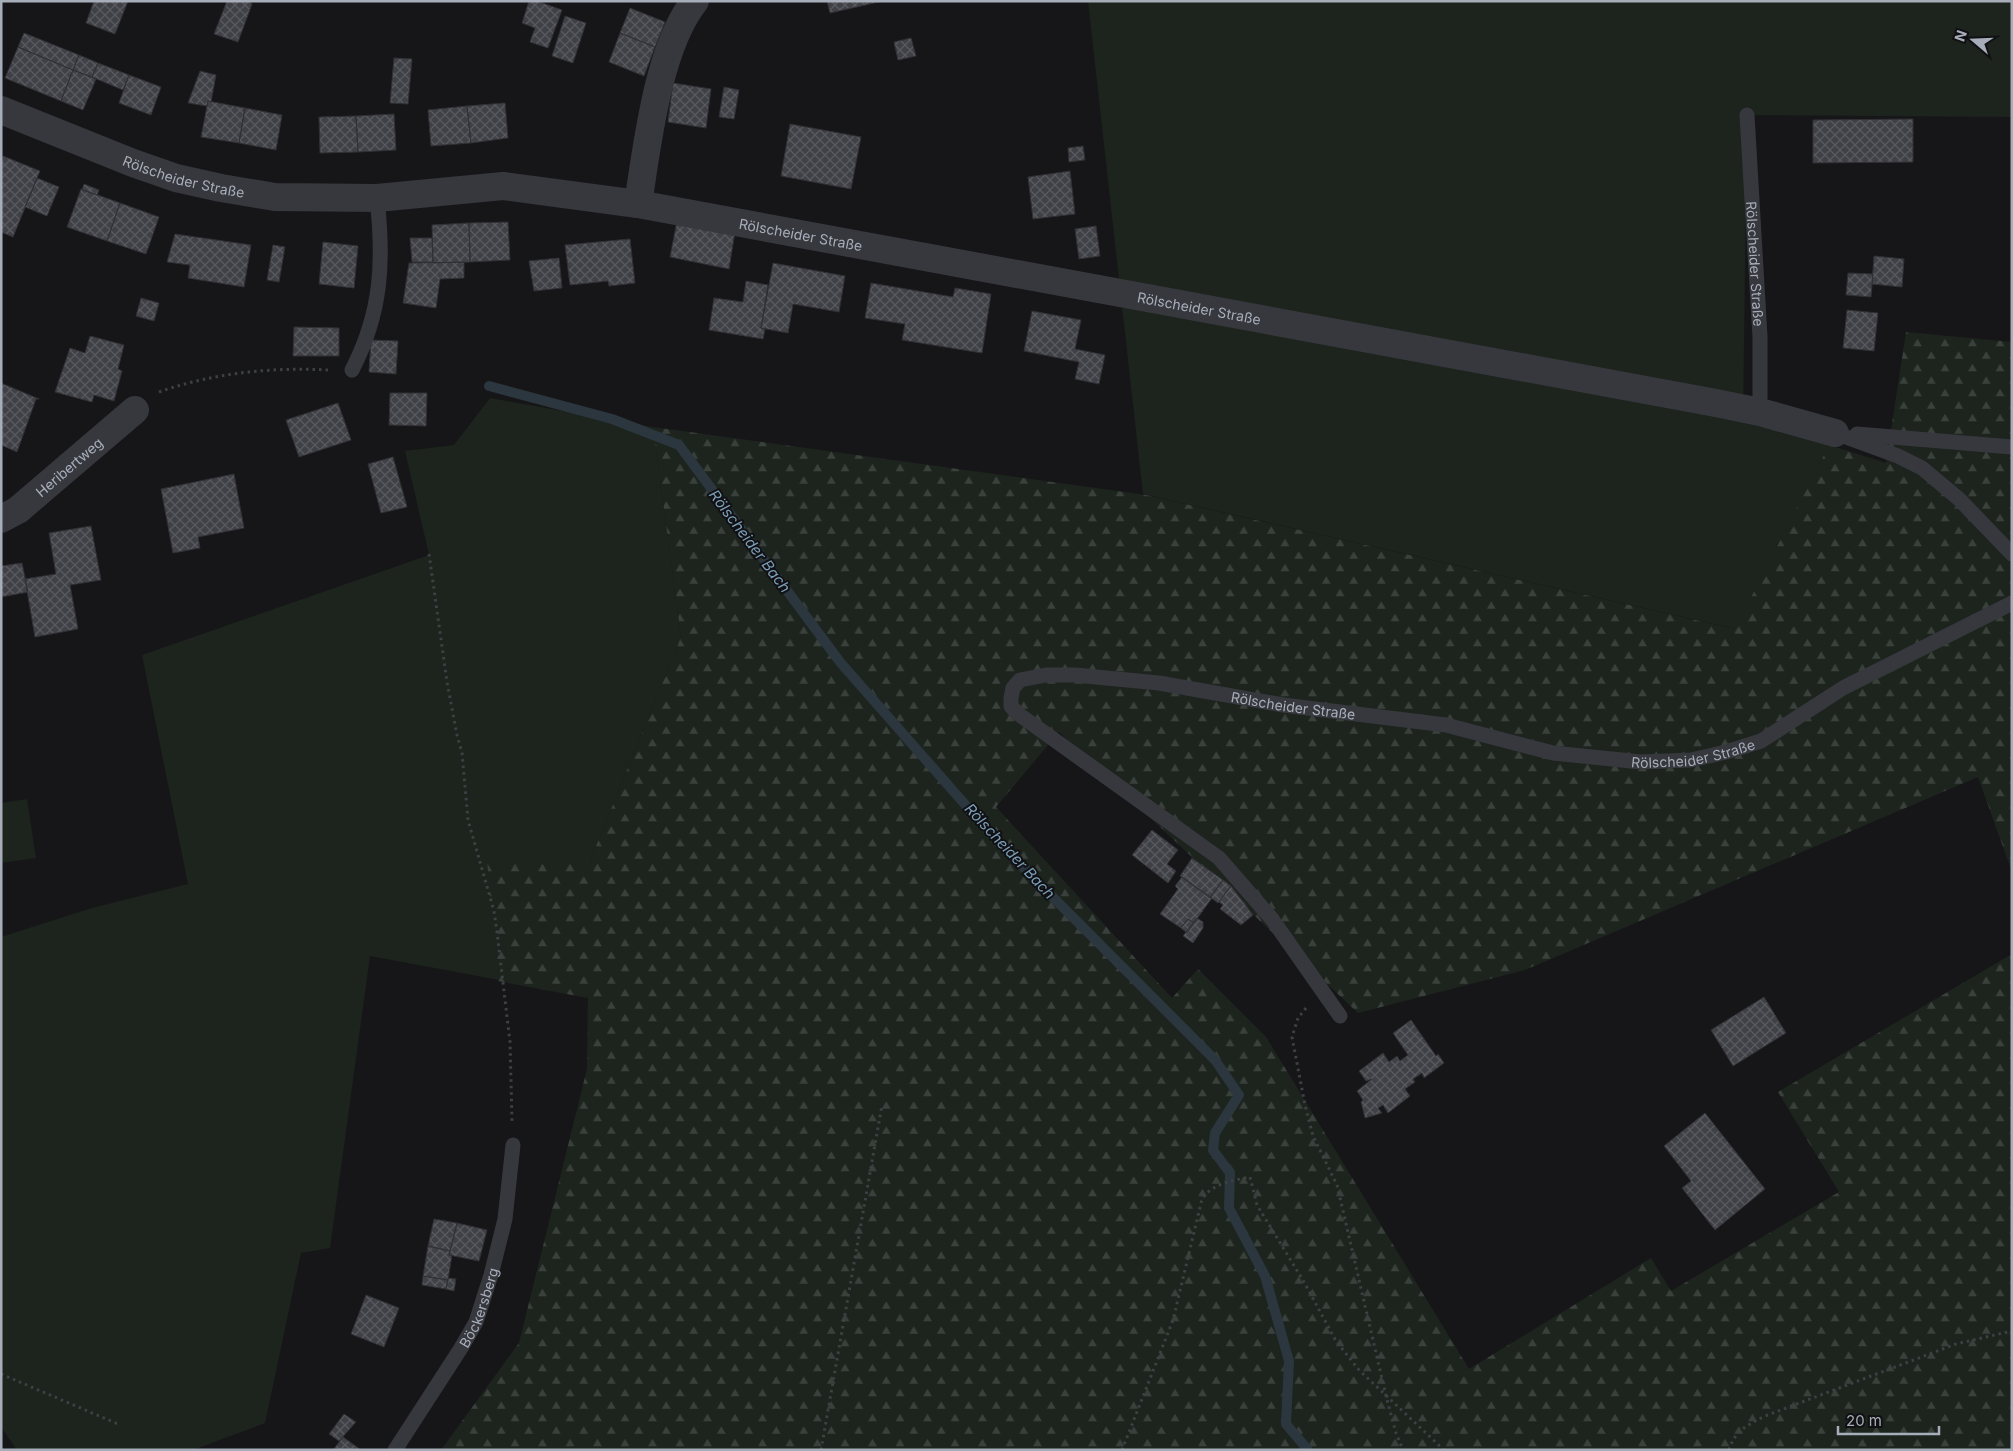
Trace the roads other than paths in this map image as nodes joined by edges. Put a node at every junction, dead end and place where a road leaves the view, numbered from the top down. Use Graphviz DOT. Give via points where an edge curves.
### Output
graph roads {
  1 [pos="695,1"];
  2 [pos="1,110"];
  3 [pos="1747,115"];
  4 [pos="377,198"];
  5 [pos="638,204"];
  6 [pos="352,370"];
  7 [pos="135,410"];
  8 [pos="1760,412"];
  9 [pos="1835,433"];
  10 [pos="2012,447"];
  11 [pos="1,519"];
  12 [pos="2012,554"];
  13 [pos="2012,603"];
  14 [pos="1340,1016"];
  15 [pos="513,1145"];
  16 [pos="395,1450"];
  1 -- 5 [label="street" via="675,34 665,66"];
  2 -- 4 [label="street, Rölscheider Straße" via="176,178 274,196"];
  3 -- 8 [label="lane, Rölscheider Straße" via="1760,337"];
  4 -- 5 [label="street, Rölscheider Straße" via="503,186"];
  4 -- 6 [label="lane" via="380,274 366,339"];
  5 -- 8 [label="street, Rölscheider Straße"];
  7 -- 11 [label="street, Heribertweg" via="18,510"];
  8 -- 9 [label="street, Rölscheider Straße"];
  9 -- 10 [label="lane, Rölscheider Straße"];
  9 -- 12 [label="lane, Rölscheider Straße" via="1922,468 1952,493"];
  13 -- 14 [label="lane, Rölscheider Straße" via="1843,688 1762,741 1691,760 1641,762 1553,753 1446,725 1248,700 1159,683 1075,675 1046,675 1020,680 1013,688 1011,698 1011,706 1017,713 1220,858 1272,919"];
  15 -- 16 [label="lane, Böckersberg" via="505,1219 476,1322"];
}
